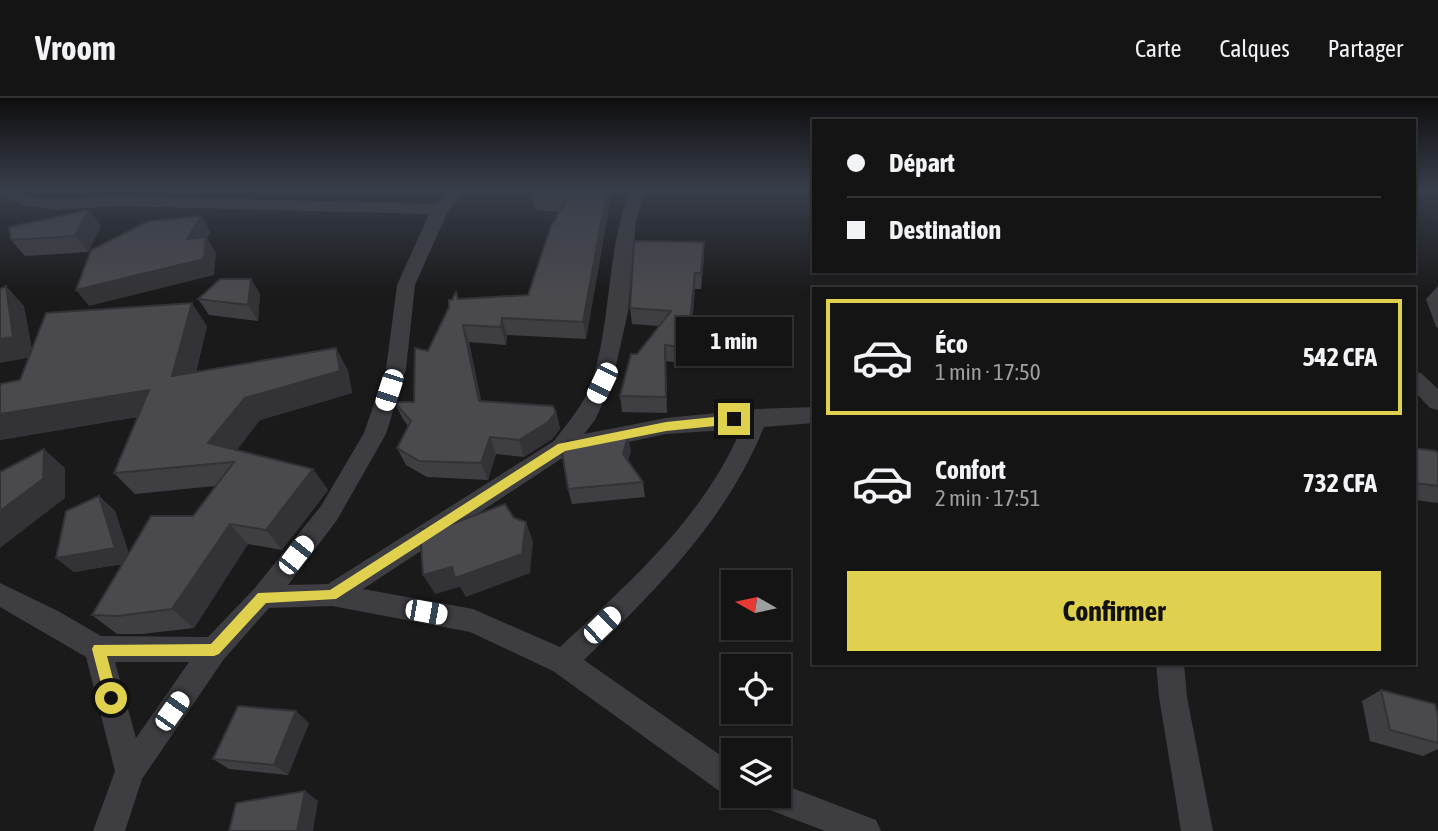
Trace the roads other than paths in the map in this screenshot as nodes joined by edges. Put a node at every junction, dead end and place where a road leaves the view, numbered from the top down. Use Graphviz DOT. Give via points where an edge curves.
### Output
graph roads {
  1 [pos="433,224"];
  2 [pos="627,224"];
  3 [pos="1416,380"];
  4 [pos="1438,402"];
  5 [pos="812,415"];
  6 [pos="757,417"];
  7 [pos="562,447"];
  8 [pos="0,594"];
  9 [pos="332,595"];
  10 [pos="263,597"];
  11 [pos="98,649"];
  12 [pos="214,650"];
  13 [pos="564,662"];
  14 [pos="1170,665"];
  15 [pos="130,771"];
  16 [pos="721,773"];
  17 [pos="791,803"];
  18 [pos="109,831"];
  19 [pos="865,831"];
  20 [pos="1197,831"];
  1 -- 10 [label="street" via="406,285 396,369 375,434 330,513"];
  2 -- 7 [label="street" via="618,312 602,383 587,414"];
  3 -- 4 [label="street"];
  5 -- 6 [label="street"];
  6 -- 7 [label="street" via="666,426"];
  6 -- 13 [label="street" via="718,497 622,607"];
  7 -- 9 [label="street"];
  8 -- 11 [label="street"];
  9 -- 10 [label="street"];
  9 -- 13 [label="street" via="473,621"];
  10 -- 12 [label="street"];
  11 -- 12 [label="street"];
  11 -- 15 [label="street"];
  12 -- 15 [label="street"];
  13 -- 16 [label="street"];
  14 -- 20 [label="street"];
  15 -- 18 [label="street"];
  17 -- 19 [label="street"];
}
